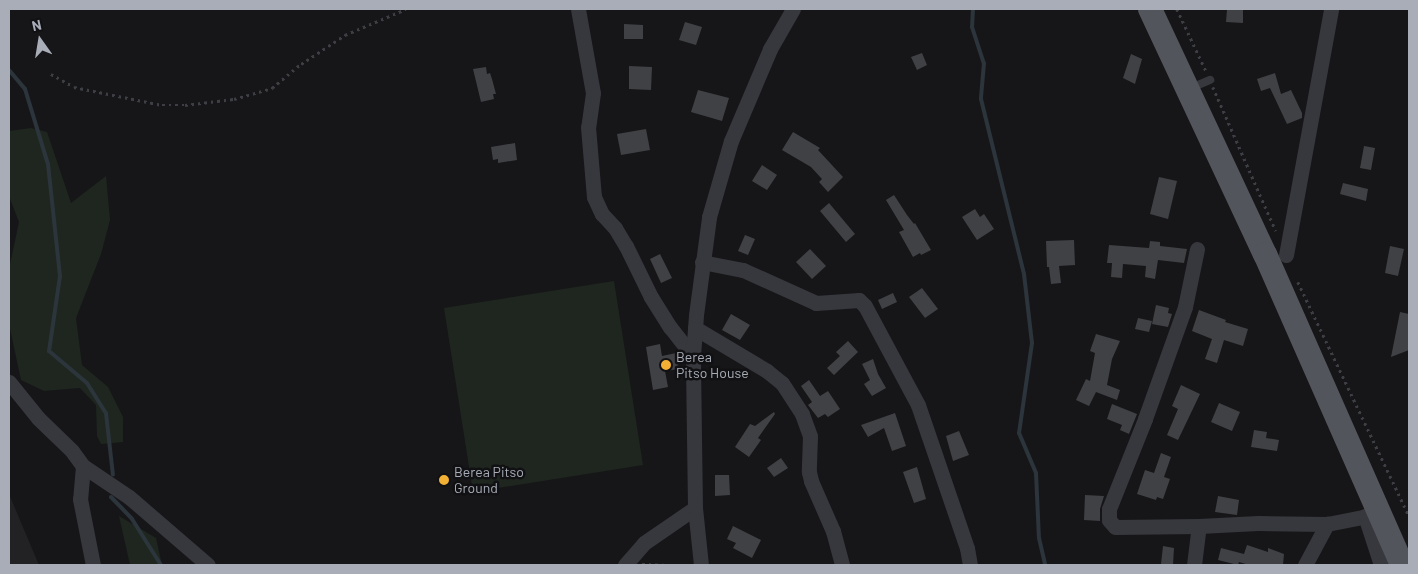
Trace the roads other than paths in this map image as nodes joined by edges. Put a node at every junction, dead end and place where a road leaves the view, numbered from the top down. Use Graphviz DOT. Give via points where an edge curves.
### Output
graph roads {
  1 [pos="578,9"];
  2 [pos="793,9"];
  3 [pos="1150,9"];
  4 [pos="1331,9"];
  5 [pos="1210,80"];
  6 [pos="1188,90"];
  7 [pos="1197,249"];
  8 [pos="1286,256"];
  9 [pos="702,262"];
  10 [pos="695,328"];
  11 [pos="693,356"];
  12 [pos="9,382"];
  13 [pos="83,466"];
  14 [pos="695,508"];
  15 [pos="1372,515"];
  16 [pos="1327,524"];
  17 [pos="1199,526"];
  18 [pos="625,564"];
  19 [pos="93,565"];
  20 [pos="208,565"];
  21 [pos="701,565"];
  22 [pos="842,565"];
  23 [pos="970,565"];
  24 [pos="1194,565"];
  25 [pos="1305,565"];
  26 [pos="1381,565"];
  27 [pos="1402,565"];
  1 -- 11 [label="street" via="593,93 588,127 594,197 602,214 622,240 651,297"];
  2 -- 9 [label="street" via="770,49 731,141 709,217"];
  3 -- 6 [label="main road"];
  4 -- 8 [label="street"];
  5 -- 6 [label="lane"];
  6 -- 15 [label="main road" via="1265,254"];
  7 -- 17 [label="street" via="1182,315 1108,514 1115,527"];
  9 -- 10 [label="street"];
  9 -- 23 [label="street" via="743,270 816,303 859,300 865,306 918,405"];
  10 -- 11 [label="street"];
  10 -- 22 [label="street" via="767,371 782,383 798,408 810,436 811,481 833,531"];
  11 -- 14 [label="street"];
  12 -- 13 [label="street"];
  13 -- 19 [label="street" via="80,499"];
  13 -- 20 [label="street" via="128,496"];
  14 -- 18 [label="street" via="644,543"];
  14 -- 21 [label="street"];
  15 -- 16 [label="street"];
  15 -- 26 [label="street"];
  15 -- 27 [label="main road"];
  16 -- 17 [label="street"];
  16 -- 25 [label="street"];
  17 -- 24 [label="street"];
}
